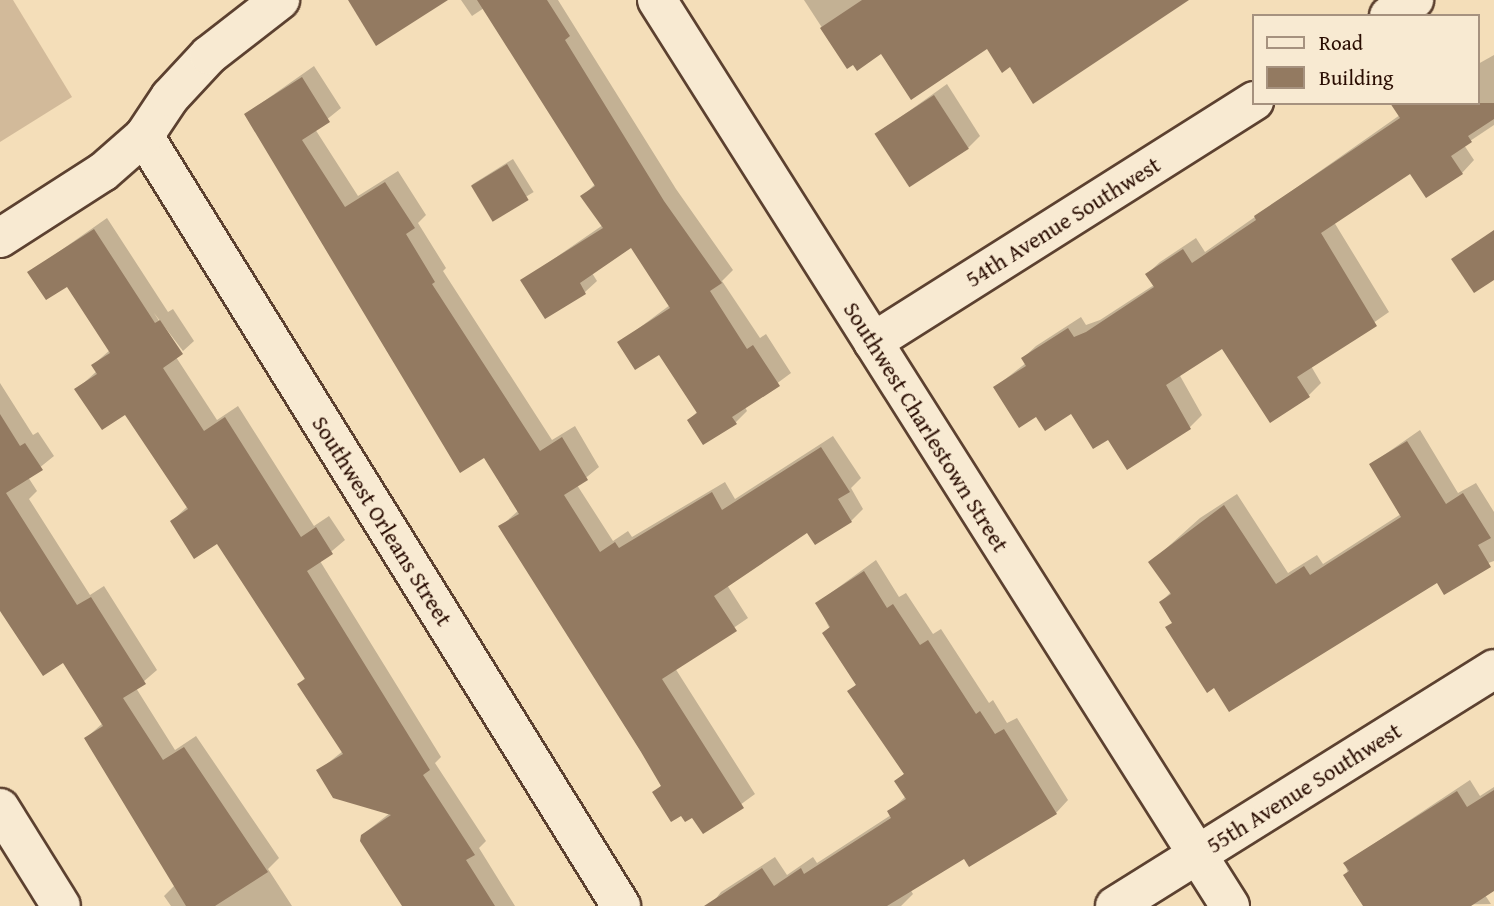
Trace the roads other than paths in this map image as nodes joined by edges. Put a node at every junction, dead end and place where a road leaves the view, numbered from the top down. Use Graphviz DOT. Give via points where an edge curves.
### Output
graph roads {
  1 [pos="280,0"];
  2 [pos="657,0"];
  3 [pos="1414,0"];
  4 [pos="1392,14"];
  5 [pos="1252,102"];
  6 [pos="144,136"];
  7 [pos="0,238"];
  8 [pos="873,342"];
  9 [pos="1494,669"];
  10 [pos="0,808"];
  11 [pos="1198,853"];
  12 [pos="61,906"];
  13 [pos="621,906"];
  14 [pos="1115,906"];
  15 [pos="1230,906"];
  1 -- 6 [label="street" via="209,55 170,97"];
  2 -- 8 [label="street, Southwest Charlestown Street"];
  3 -- 4 [label="street"];
  5 -- 8 [label="street, 54th Avenue Southwest"];
  6 -- 7 [label="street" via="103,172"];
  6 -- 13 [label="street, Southwest Orleans Street"];
  8 -- 11 [label="street, Southwest Charlestown Street"];
  9 -- 11 [label="street, 55th Avenue Southwest"];
  10 -- 12 [label="street"];
  11 -- 14 [label="street, 55th Avenue Southwest"];
  11 -- 15 [label="street"];
}
